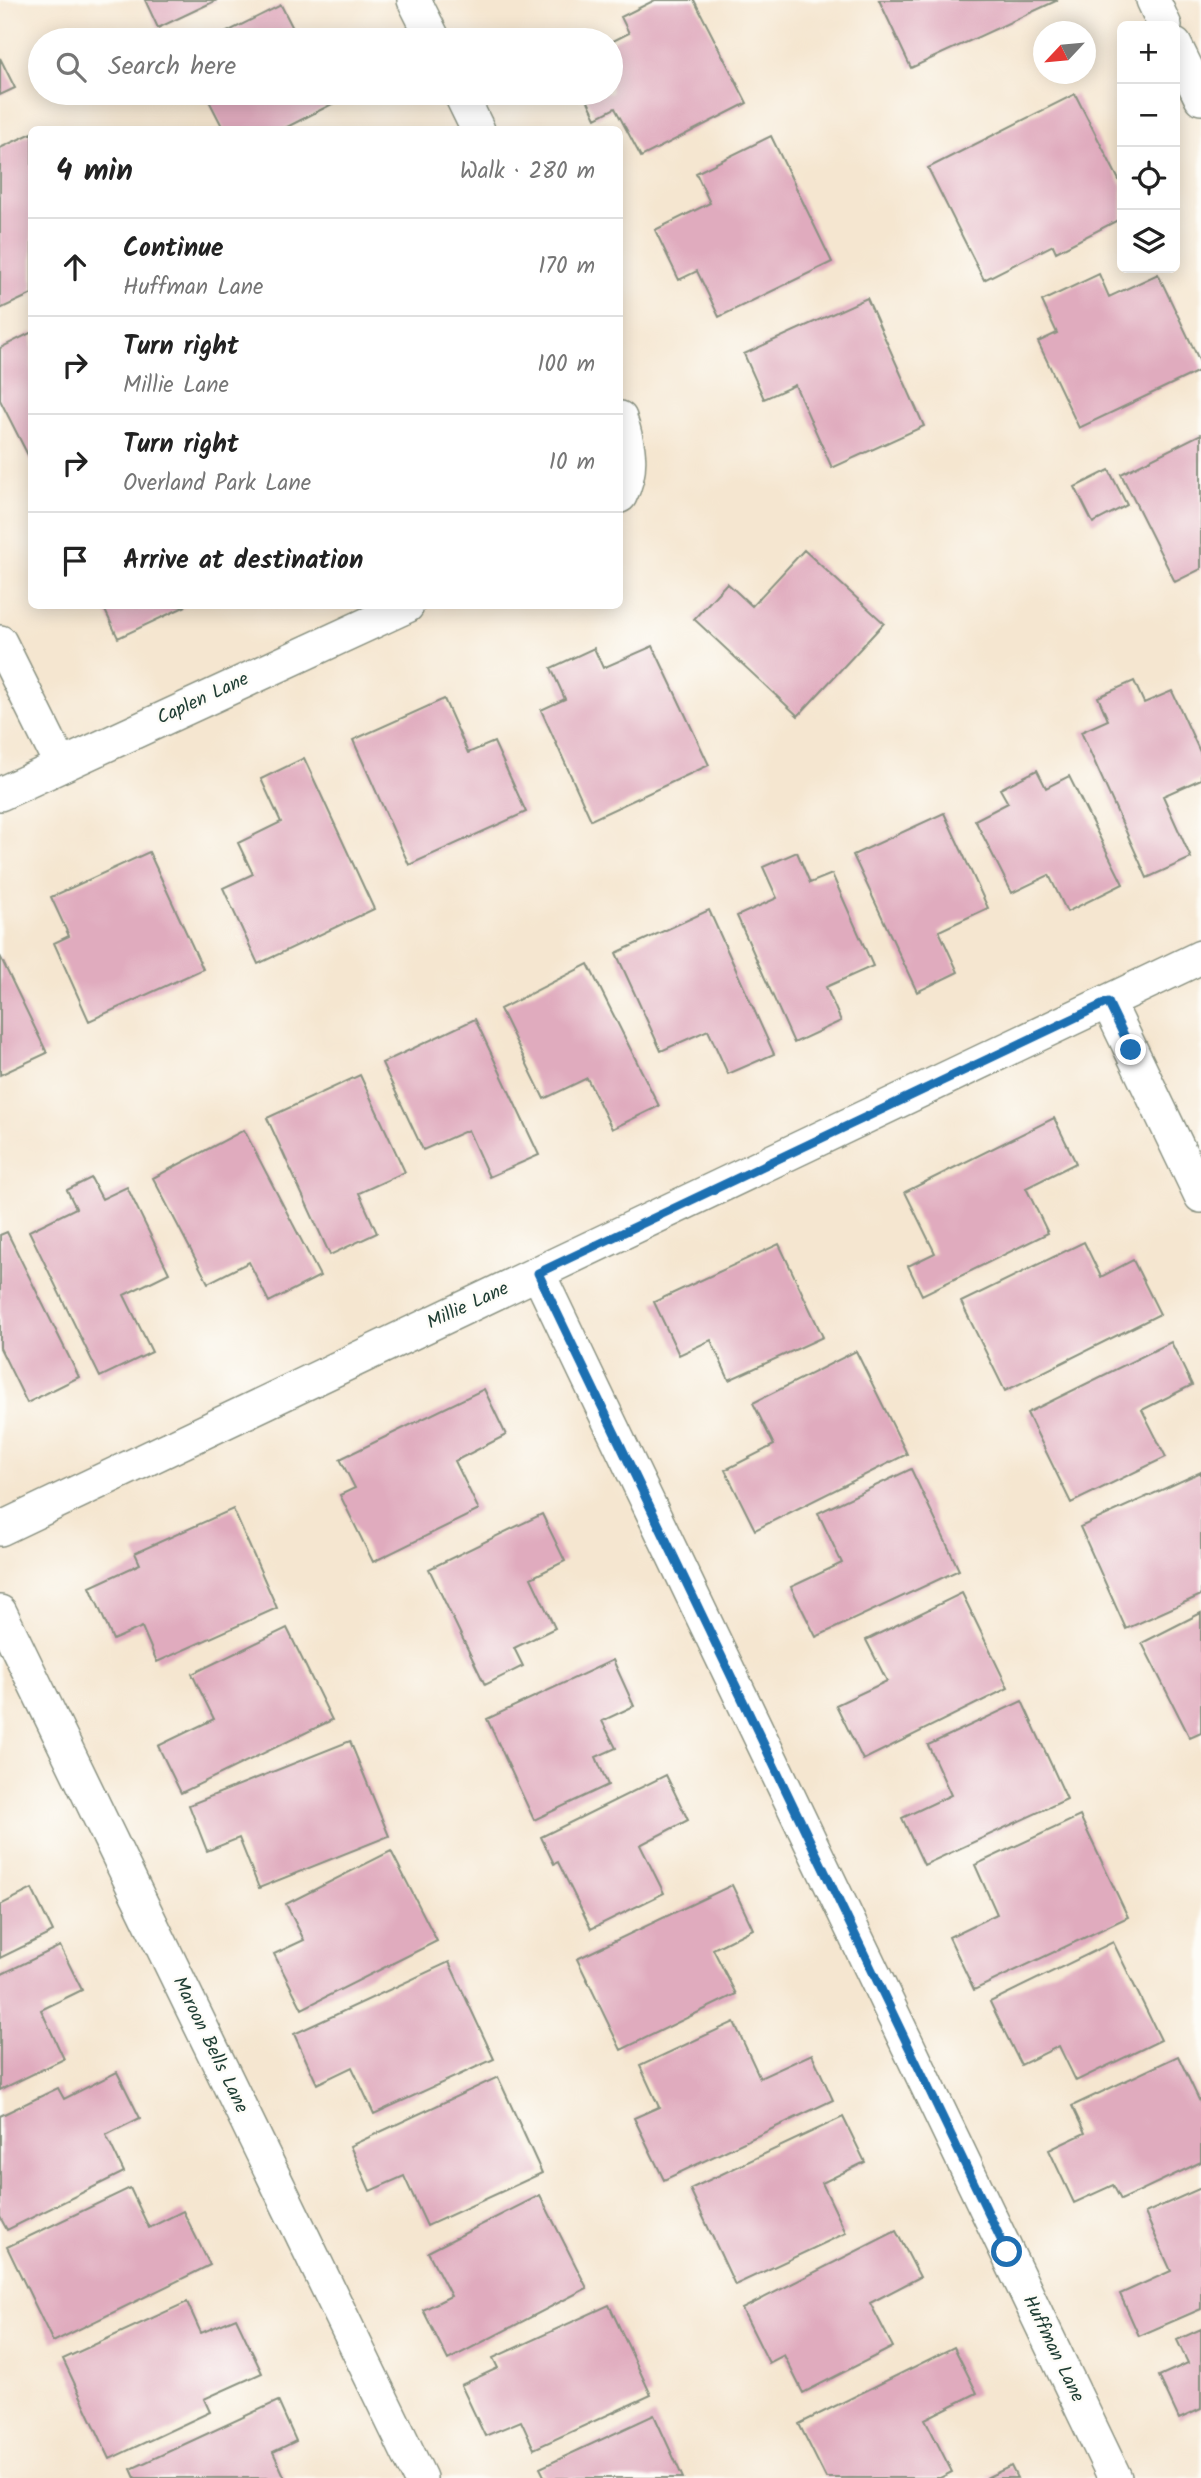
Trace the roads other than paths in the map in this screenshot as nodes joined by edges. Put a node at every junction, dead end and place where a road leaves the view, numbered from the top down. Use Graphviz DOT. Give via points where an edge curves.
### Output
graph roads {
  1 [pos="415,0"];
  2 [pos="1153,0"];
  3 [pos="1164,21"];
  4 [pos="428,28"];
  5 [pos="1180,55"];
  6 [pos="1201,98"];
  7 [pos="466,105"];
  8 [pos="476,126"];
  9 [pos="623,429"];
  10 [pos="623,486"];
  11 [pos="400,609"];
  12 [pos="0,642"];
  13 [pos="61,765"];
  14 [pos="0,794"];
  15 [pos="1201,957"];
  16 [pos="1108,1002"];
  17 [pos="1201,1196"];
  18 [pos="538,1273"];
  19 [pos="0,1529"];
  20 [pos="0,1612"];
  21 [pos="421,2478"];
  22 [pos="1115,2478"];
  1 -- 4 [label="street"];
  2 -- 3 [label="street"];
  5 -- 6 [label="street"];
  7 -- 8 [label="street"];
  9 -- 10 [label="street" via="629,467"];
  11 -- 13 [label="street, Caplen Lane"];
  12 -- 13 [label="street"];
  13 -- 14 [label="street, Caplen Lane"];
  15 -- 16 [label="street, Millie Lane"];
  16 -- 17 [label="street"];
  16 -- 18 [label="street, Millie Lane"];
  18 -- 19 [label="street, Millie Lane"];
  18 -- 22 [label="street, Huffman Lane"];
  20 -- 21 [label="street, Maroon Bells Lane"];
}
